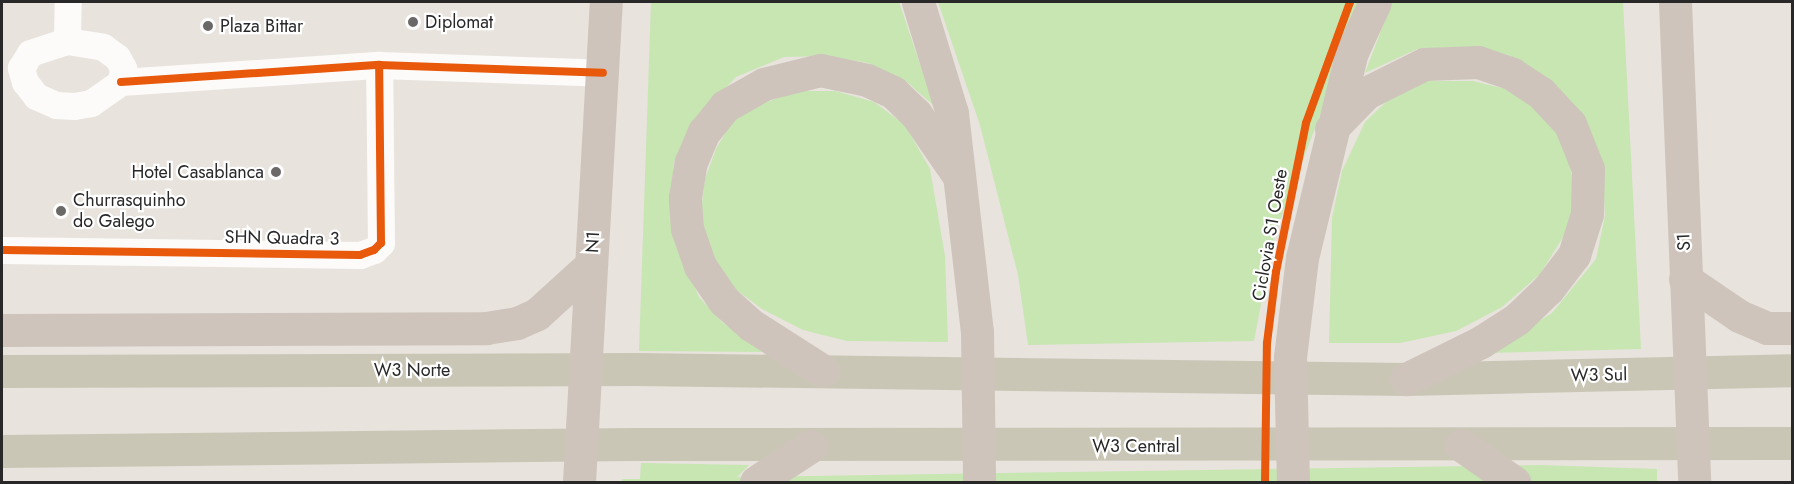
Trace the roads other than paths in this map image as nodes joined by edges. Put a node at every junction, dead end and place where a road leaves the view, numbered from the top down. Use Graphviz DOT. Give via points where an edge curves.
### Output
graph roads {
  1 [pos="68,2"];
  2 [pos="606,2"];
  3 [pos="918,2"];
  4 [pos="1375,2"];
  5 [pos="1675,2"];
  6 [pos="67,40"];
  7 [pos="379,65"];
  8 [pos="11,68"];
  9 [pos="603,73"];
  10 [pos="121,82"];
  11 [pos="1331,129"];
  12 [pos="957,175"];
  13 [pos="2,250"];
  14 [pos="591,265"];
  15 [pos="1685,279"];
  16 [pos="1792,328"];
  17 [pos="2,330"];
  18 [pos="2,370"];
  19 [pos="1792,370"];
  20 [pos="823,371"];
  21 [pos="1406,379"];
  22 [pos="1792,443"];
  23 [pos="1461,445"];
  24 [pos="811,446"];
  25 [pos="2,451"];
  26 [pos="1694,482"];
  27 [pos="579,483"];
  28 [pos="756,483"];
  29 [pos="979,483"];
  30 [pos="1293,483"];
  31 [pos="1514,483"];
  1 -- 6 [label="street"];
  2 -- 9 [label="highway, N1"];
  3 -- 12 [label="highway" via="952,113"];
  4 -- 11 [label="highway" via="1352,52"];
  5 -- 15 [label="highway, S1"];
  6 -- 8 [label="street" via="30,53"];
  6 -- 10 [label="street" via="102,46 117,57 123,68"];
  7 -- 9 [label="street"];
  7 -- 10 [label="street"];
  7 -- 13 [label="street, SHN Quadra 3" via="381,243 374,250 360,255"];
  8 -- 10 [label="street" via="36,96 56,105 91,103"];
  9 -- 14 [label="highway, N1"];
  11 -- 21 [label="highway" via="1366,93 1424,64 1478,62 1512,74 1541,93 1570,124 1588,169 1584,224 1574,255 1548,289 1517,319"];
  11 -- 30 [label="highway" via="1302,258 1290,357"];
  12 -- 20 [label="highway" via="916,114 893,92 867,80 820,70 764,84 725,106 704,132 691,162 685,198 687,229 700,266 724,302 751,325"];
  12 -- 29 [label="highway" via="977,332"];
  14 -- 17 [label="highway" via="537,314 518,323 486,328"];
  14 -- 27 [label="highway, N1"];
  15 -- 16 [label="highway" via="1739,316 1767,328"];
  15 -- 26 [label="highway, S1"];
  18 -- 20 [label="main road, W3 Norte"];
  19 -- 21 [label="main road, W3 Sul"];
  20 -- 21 [label="main road"];
  22 -- 23 [label="main road"];
  23 -- 24 [label="main road, W3 Central"];
  23 -- 31 [label="highway"];
  24 -- 25 [label="main road" via="632,444"];
  24 -- 28 [label="highway"];
}
